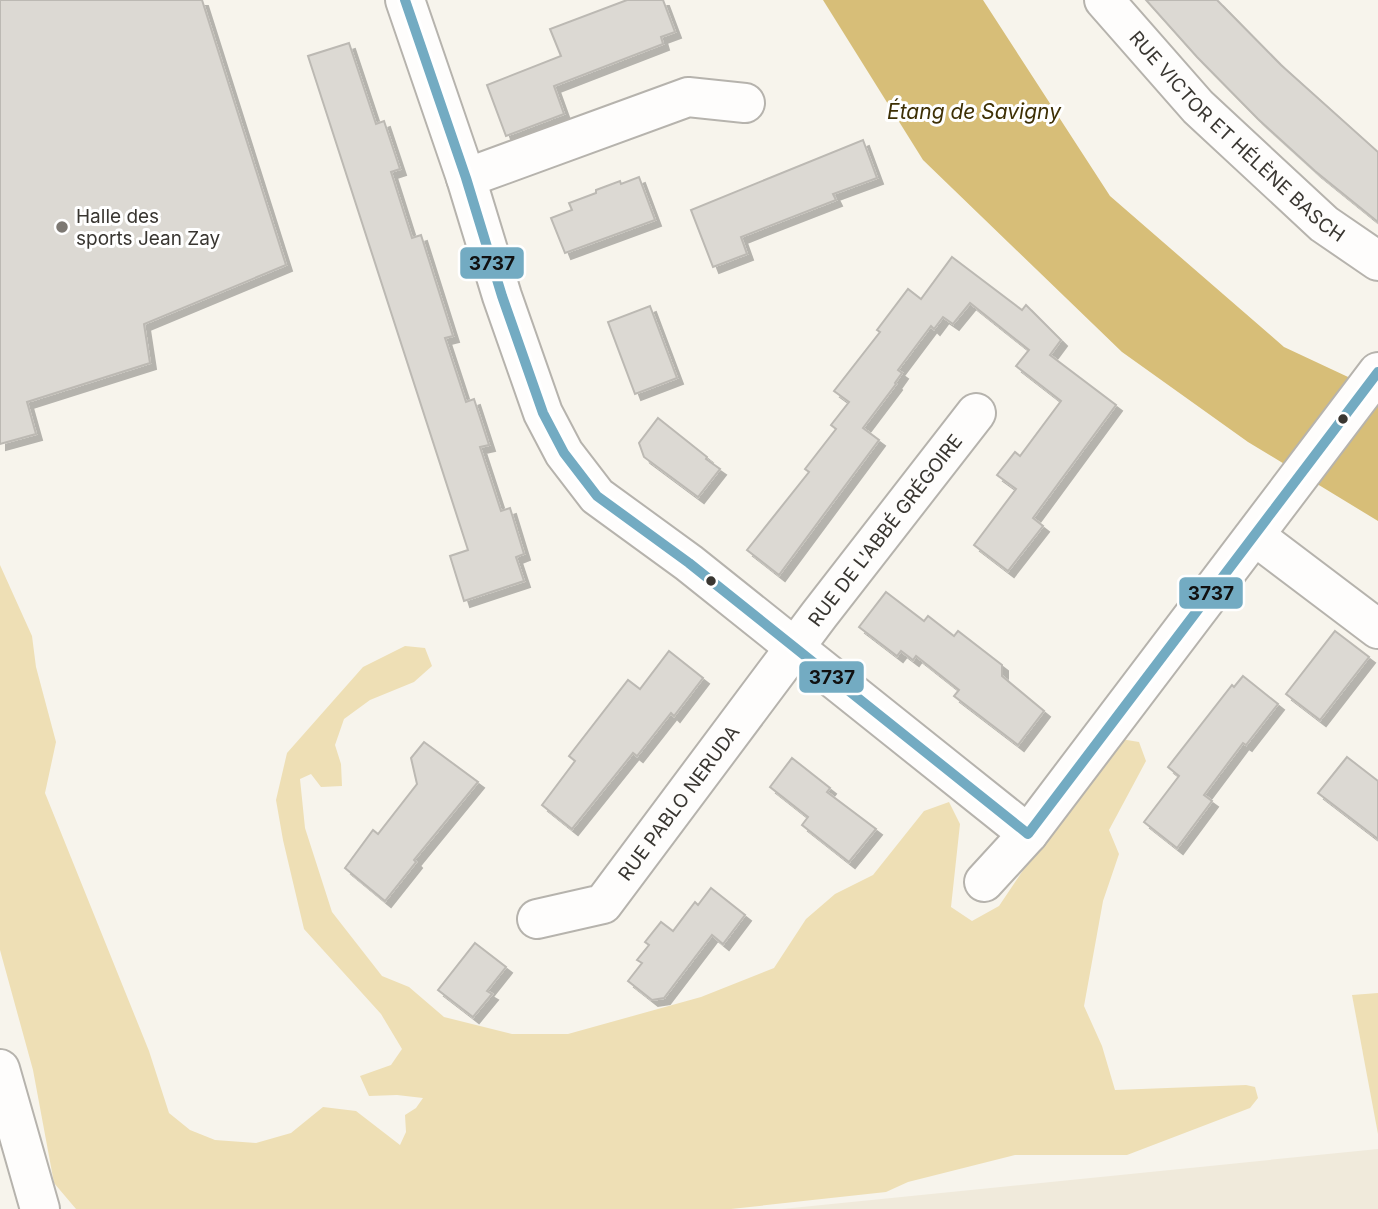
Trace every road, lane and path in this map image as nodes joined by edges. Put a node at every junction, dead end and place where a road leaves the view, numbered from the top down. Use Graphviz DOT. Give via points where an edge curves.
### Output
graph roads {
  1 [pos="405,0"];
  2 [pos="1104,0"];
  3 [pos="745,103"];
  4 [pos="466,177"];
  5 [pos="1378,261"];
  6 [pos="1378,372"];
  7 [pos="976,413"];
  8 [pos="1255,536"];
  9 [pos="1378,629"];
  10 [pos="795,648"];
  11 [pos="1028,834"];
  12 [pos="984,882"];
  13 [pos="537,919"];
  14 [pos="0,1069"];
  15 [pos="40,1208"];
  1 -- 4 [label="street"];
  2 -- 5 [label="street, RUE VICTOR ET HÉLÈNE BASCH" via="1198,107 1324,224"];
  3 -- 4 [label="street" via="688,97"];
  4 -- 10 [label="street" via="543,413 564,453 597,496"];
  6 -- 8 [label="street"];
  7 -- 10 [label="street, RUE DE L'ABBÉ GRÉGOIRE"];
  8 -- 9 [label="street"];
  8 -- 11 [label="street"];
  10 -- 11 [label="street"];
  10 -- 13 [label="street, RUE PABLO NERUDA" via="603,904"];
  11 -- 12 [label="street"];
  14 -- 15 [label="street"];
}
